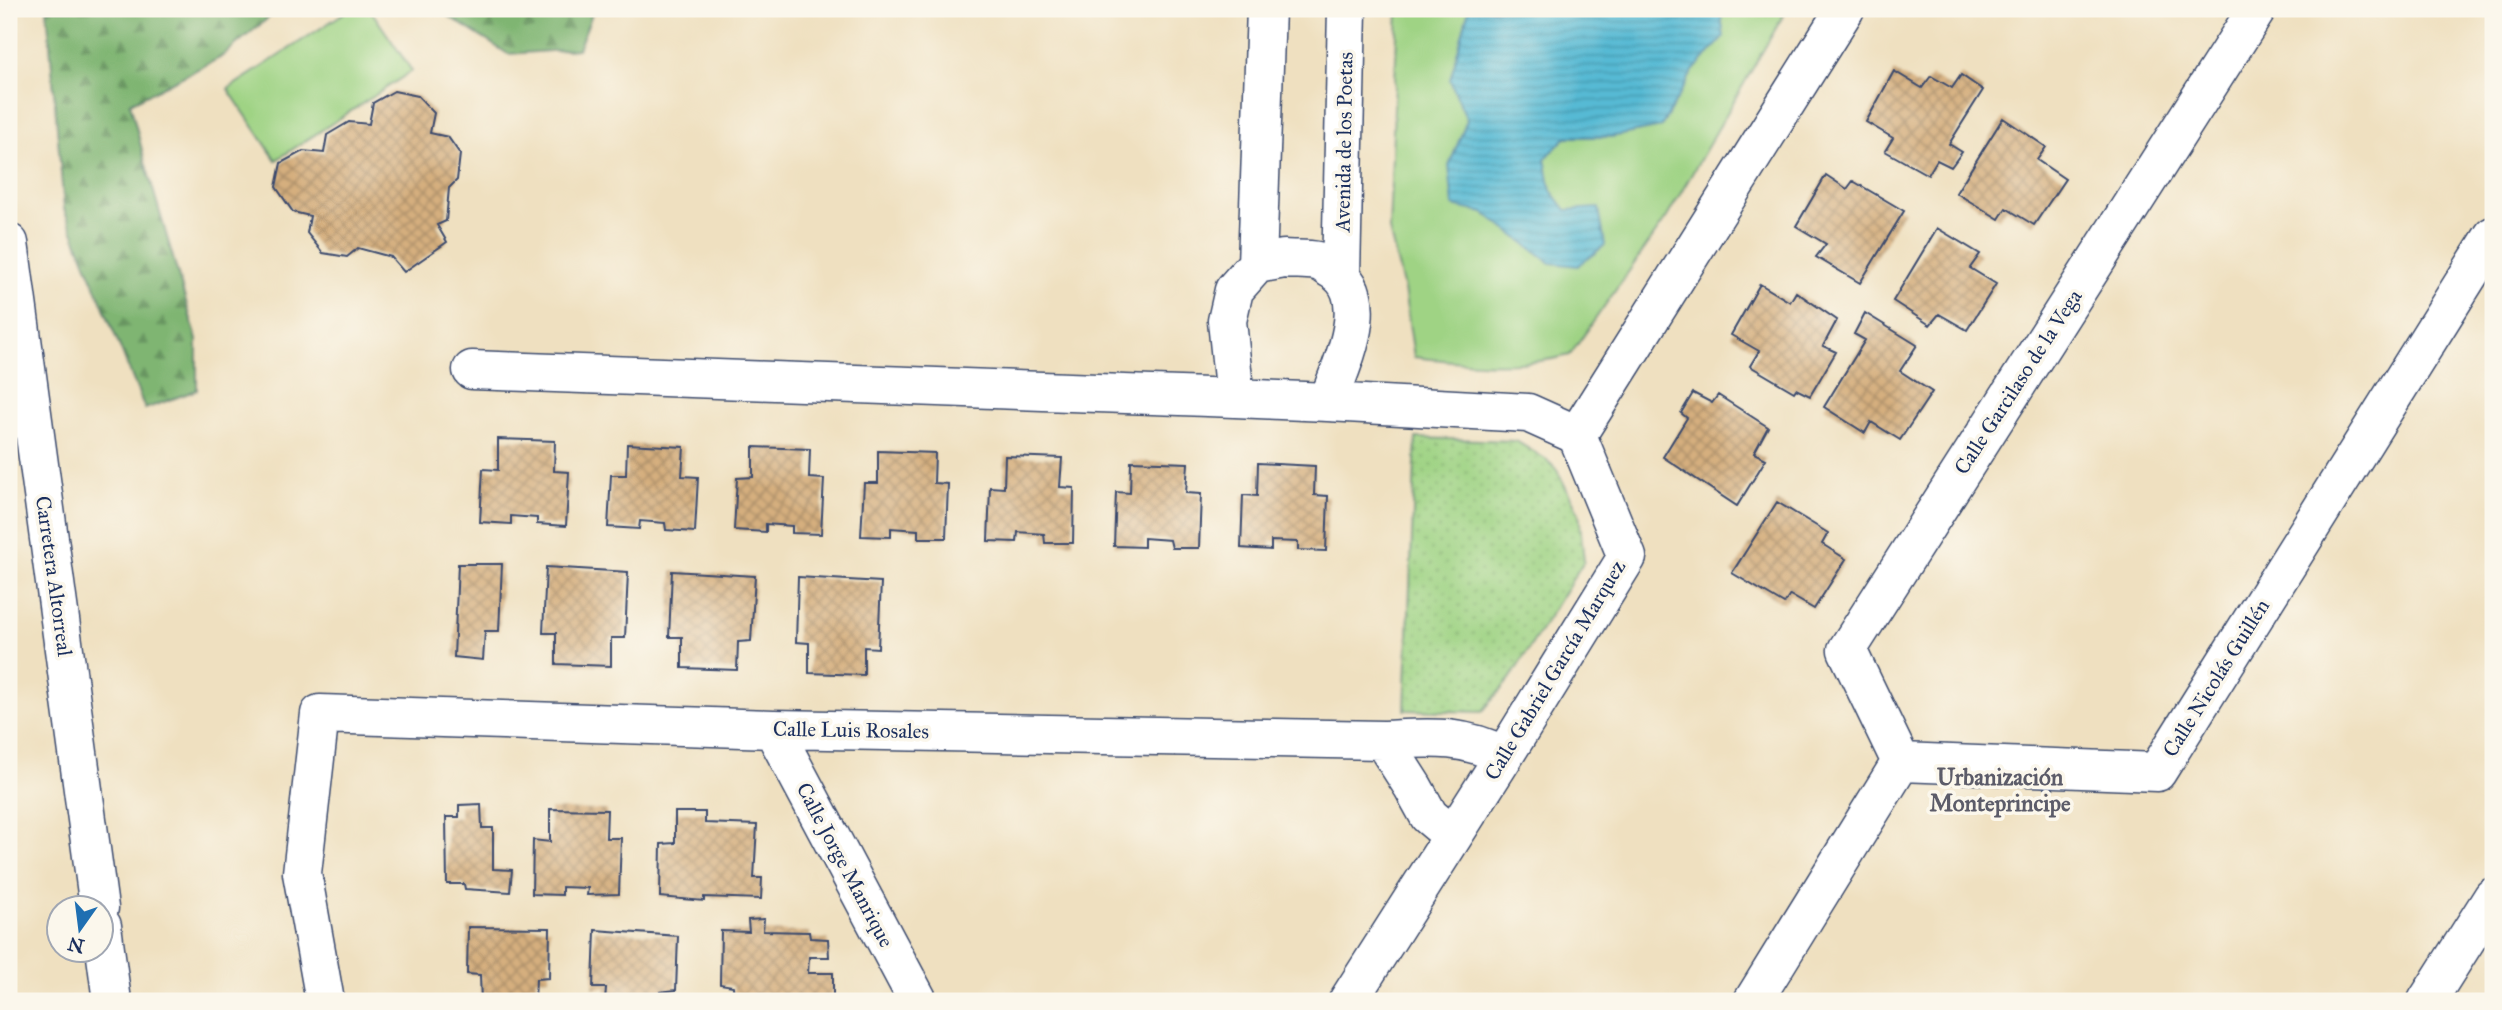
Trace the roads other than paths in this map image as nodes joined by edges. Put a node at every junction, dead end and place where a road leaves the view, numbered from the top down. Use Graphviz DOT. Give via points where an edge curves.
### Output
graph roads {
  1 [pos="1266,9"];
  2 [pos="1347,9"];
  3 [pos="1846,9"];
  4 [pos="2256,9"];
  5 [pos="2493,236"];
  6 [pos="9,243"];
  7 [pos="1256,264"];
  8 [pos="1341,275"];
  9 [pos="472,370"];
  10 [pos="1234,398"];
  11 [pos="1328,402"];
  12 [pos="1577,435"];
  13 [pos="773,729"];
  14 [pos="1383,740"];
  15 [pos="1504,756"];
  16 [pos="1901,762"];
  17 [pos="1453,836"];
  18 [pos="97,894"];
  19 [pos="2493,897"];
  20 [pos="107,964"];
  21 [pos="112,1001"];
  22 [pos="325,1001"];
  23 [pos="918,1001"];
  24 [pos="1348,1001"];
  25 [pos="1753,1001"];
  26 [pos="2427,1001"];
  1 -- 7 [label="street"];
  2 -- 8 [label="street, Avenida de los Poetas"];
  3 -- 12 [label="street"];
  4 -- 16 [label="street, Calle Garcilaso de la Vega" via="1847,650"];
  5 -- 16 [label="street, Calle Nicolás Guillén" via="2157,772"];
  6 -- 18 [label="street, Carretera Altorreal"];
  7 -- 8 [label="street" via="1284,259 1318,261"];
  7 -- 10 [label="street" via="1234,290 1227,321"];
  8 -- 11 [label="street" via="1351,292 1354,316"];
  9 -- 10 [label="street"];
  10 -- 11 [label="street"];
  11 -- 12 [label="street" via="1528,413"];
  12 -- 15 [label="street, Calle Gabriel García Marquez" via="1627,557"];
  13 -- 14 [label="street, Calle Luis Rosales"];
  13 -- 22 [label="street, Calle Luis Rosales" via="320,714 302,873"];
  13 -- 23 [label="street, Calle Jorge Manrique"];
  14 -- 15 [label="street, Calle Luis Rosales" via="1442,738 1482,745"];
  14 -- 17 [label="street" via="1429,816"];
  15 -- 17 [label="street, Calle Gabriel García Marquez"];
  16 -- 25 [label="street"];
  17 -- 24 [label="street, Calle Gabriel García Marquez"];
  19 -- 26 [label="street"];
  20 -- 21 [label="street"];
}
